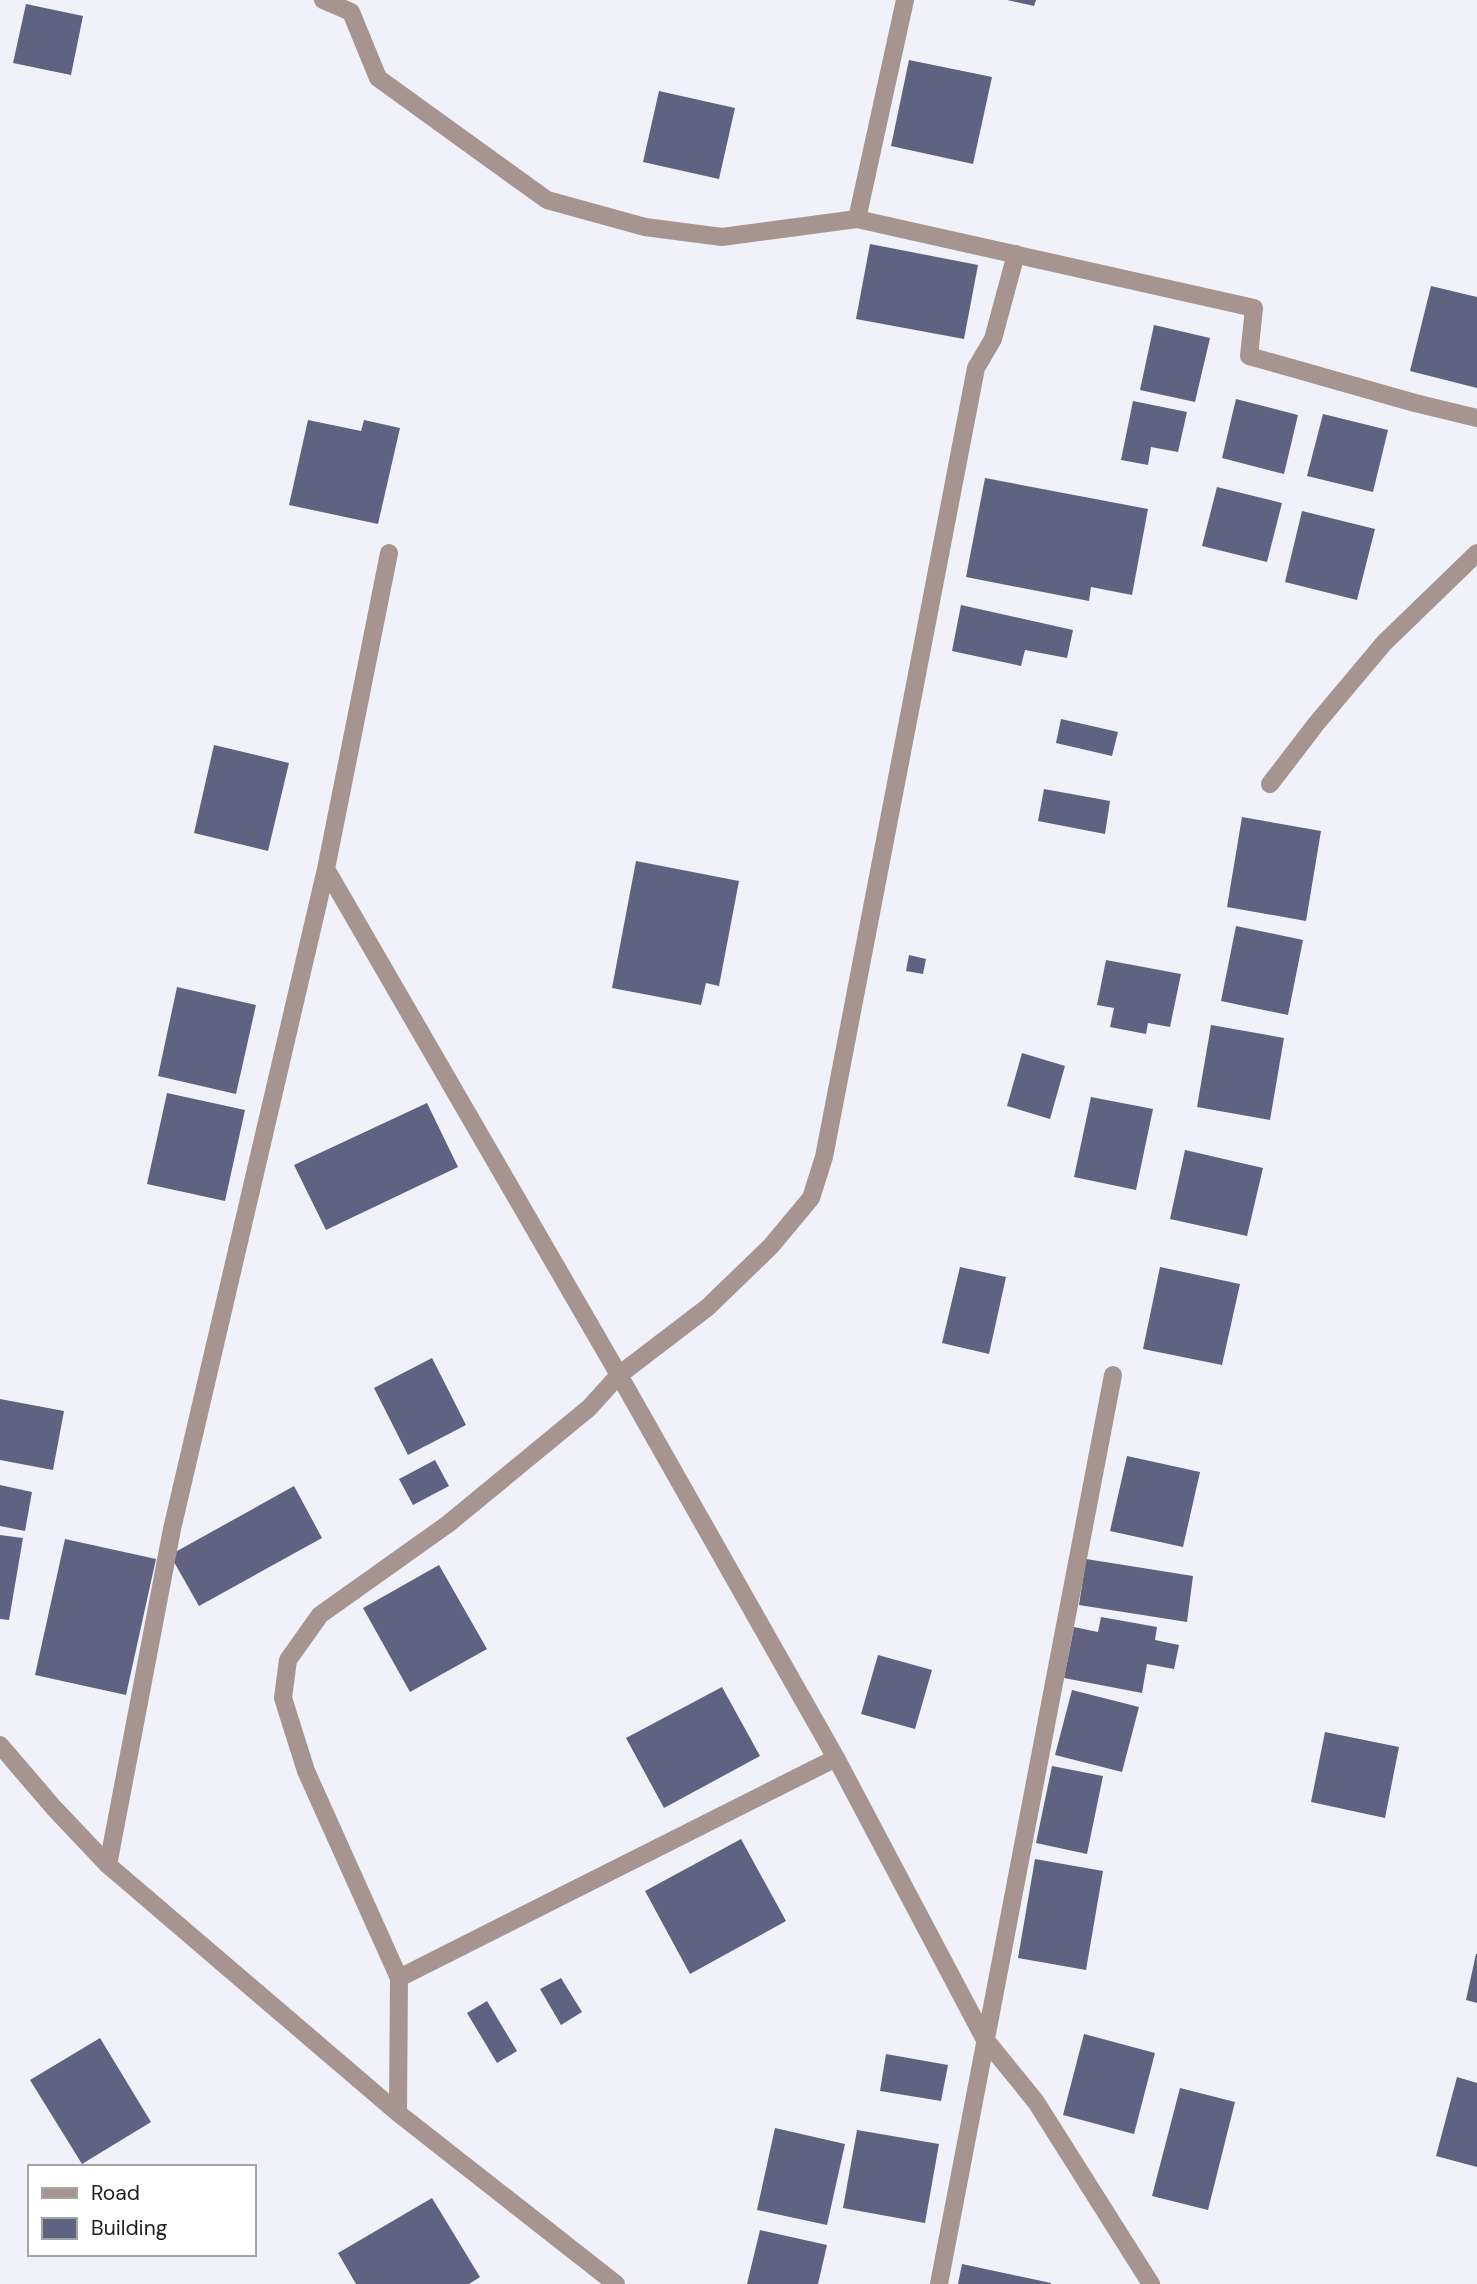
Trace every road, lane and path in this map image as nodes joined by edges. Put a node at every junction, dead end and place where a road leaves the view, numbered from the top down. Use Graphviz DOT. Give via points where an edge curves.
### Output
graph roads {
  1 [pos="323,0"];
  2 [pos="905,0"];
  3 [pos="857,219"];
  4 [pos="1016,254"];
  5 [pos="1477,418"];
  6 [pos="389,553"];
  7 [pos="1477,553"];
  8 [pos="1270,784"];
  9 [pos="326,869"];
  10 [pos="619,1375"];
  11 [pos="1112,1375"];
  12 [pos="0,1745"];
  13 [pos="836,1758"];
  14 [pos="108,1865"];
  15 [pos="399,1978"];
  16 [pos="984,2038"];
  17 [pos="398,2113"];
  18 [pos="616,2284"];
  19 [pos="939,2284"];
  20 [pos="1151,2284"];
  1 -- 3 [label="street" via="351,12 378,78 547,201 645,227 722,237"];
  2 -- 3 [label="street"];
  3 -- 4 [label="street"];
  4 -- 5 [label="street" via="1254,308 1249,356"];
  4 -- 10 [label="street" via="993,339 976,368 824,1157 811,1198 771,1246 708,1307"];
  6 -- 9 [label="street"];
  7 -- 8 [label="street" via="1384,643"];
  9 -- 10 [label="street"];
  9 -- 14 [label="street" via="172,1529"];
  10 -- 13 [label="street"];
  10 -- 15 [label="street" via="589,1408 448,1524 320,1615 288,1660 283,1698 306,1771"];
  11 -- 16 [label="street"];
  12 -- 14 [label="street"];
  13 -- 15 [label="street"];
  13 -- 16 [label="street"];
  14 -- 17 [label="street"];
  15 -- 17 [label="street"];
  16 -- 19 [label="street"];
  16 -- 20 [label="street" via="1036,2102"];
  17 -- 18 [label="street"];
}
